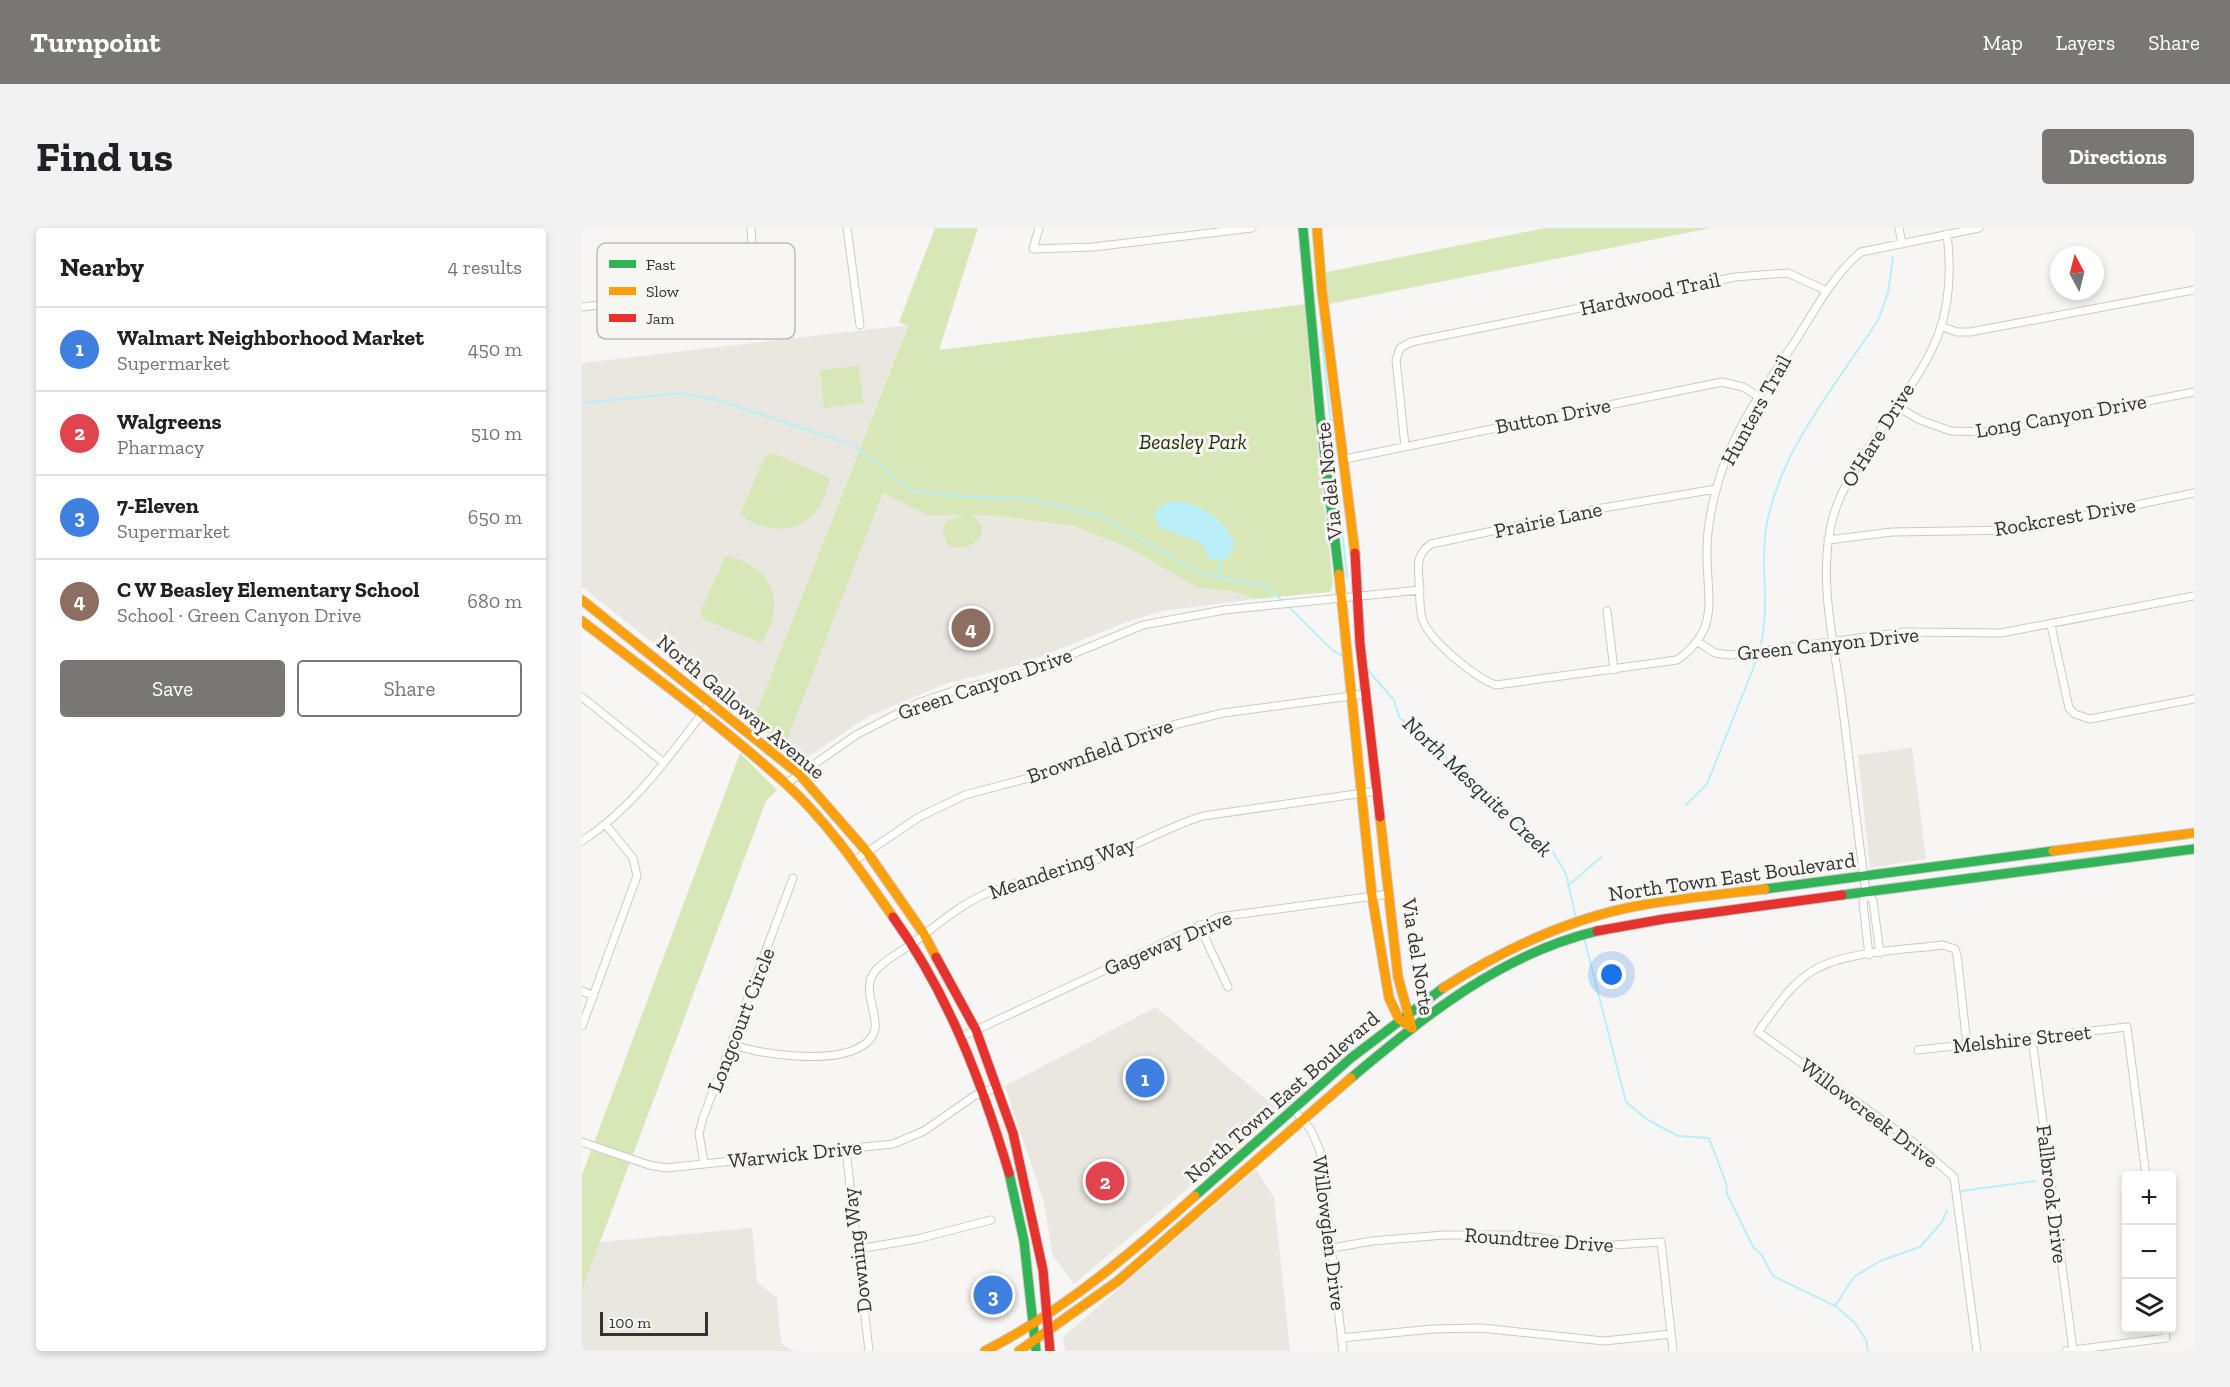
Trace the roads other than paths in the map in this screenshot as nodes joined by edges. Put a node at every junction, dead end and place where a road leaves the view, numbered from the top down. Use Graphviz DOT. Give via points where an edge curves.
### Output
graph roads {
  1 [pos="750,228"];
  2 [pos="847,228"];
  3 [pos="1039,228"];
  4 [pos="1252,228"];
  5 [pos="1303,228"];
  6 [pos="1317,228"];
  7 [pos="1899,228"];
  8 [pos="1979,228"];
  9 [pos="1947,234"];
  10 [pos="751,243"];
  11 [pos="1902,244"];
  12 [pos="2194,290"];
  13 [pos="1827,291"];
  14 [pos="597,305"];
  15 [pos="582,307"];
  16 [pos="860,325"];
  17 [pos="1943,327"];
  18 [pos="2194,392"];
  19 [pos="1759,397"];
  20 [pos="1896,406"];
  21 [pos="1405,446"];
  22 [pos="1345,459"];
  23 [pos="1716,489"];
  24 [pos="2194,493"];
  25 [pos="1828,540"];
  26 [pos="1420,590"];
  27 [pos="1358,596"];
  28 [pos="2194,596"];
  29 [pos="1342,598"];
  30 [pos="582,600"];
  31 [pos="1607,611"];
  32 [pos="582,621"];
  33 [pos="2051,625"];
  34 [pos="1834,641"];
  35 [pos="1698,642"];
  36 [pos="639,645"];
  37 [pos="628,657"];
  38 [pos="1614,670"];
  39 [pos="1366,694"];
  40 [pos="1353,696"];
  41 [pos="583,699"];
  42 [pos="2194,699"];
  43 [pos="711,702"];
  44 [pos="702,714"];
  45 [pos="663,762"];
  46 [pos="799,774"];
  47 [pos="786,784"];
  48 [pos="1377,791"];
  49 [pos="1360,793"];
  50 [pos="606,825"];
  51 [pos="2191,834"];
  52 [pos="582,841"];
  53 [pos="2191,849"];
  54 [pos="867,852"];
  55 [pos="2001,858"];
  56 [pos="854,861"];
  57 [pos="2004,874"];
  58 [pos="1864,876"];
  59 [pos="793,878"];
  60 [pos="1866,892"];
  61 [pos="1389,894"];
  62 [pos="1372,896"];
  63 [pos="1200,925"];
  64 [pos="924,934"];
  65 [pos="912,943"];
  66 [pos="1505,952"];
  67 [pos="1880,954"];
  68 [pos="1869,955"];
  69 [pos="1513,962"];
  70 [pos="1228,987"];
  71 [pos="582,991"];
  72 [pos="594,996"];
  73 [pos="1410,1012"];
  74 [pos="1399,1019"];
  75 [pos="582,1026"];
  76 [pos="1412,1028"];
  77 [pos="976,1030"];
  78 [pos="961,1037"];
  79 [pos="2032,1038"];
  80 [pos="731,1044"];
  81 [pos="1967,1045"];
  82 [pos="1918,1050"];
  83 [pos="998,1087"];
  84 [pos="983,1093"];
  85 [pos="1293,1109"];
  86 [pos="1303,1119"];
  87 [pos="582,1142"];
  88 [pos="846,1150"];
  89 [pos="704,1164"];
  90 [pos="2145,1171"];
  91 [pos="1028,1194"];
  92 [pos="1016,1197"];
  93 [pos="1186,1204"];
  94 [pos="1196,1214"];
  95 [pos="991,1220"];
  96 [pos="1332,1248"];
  97 [pos="858,1249"];
  98 [pos="1128,1254"];
  99 [pos="1137,1264"];
  100 [pos="1048,1314"];
  101 [pos="1034,1326"];
  102 [pos="2165,1333"];
  103 [pos="1049,1334"];
  104 [pos="1671,1334"];
  105 [pos="1341,1338"];
  106 [pos="1035,1346"];
  107 [pos="869,1351"];
  108 [pos="986,1351"];
  109 [pos="1019,1351"];
  110 [pos="1050,1351"];
  111 [pos="1343,1351"];
  112 [pos="1673,1351"];
  113 [pos="1977,1351"];
  114 [pos="2069,1351"];
  1 -- 10 [label="street"];
  2 -- 16 [label="street"];
  3 -- 4 [label="street" via="1033,249 1093,247"];
  5 -- 29 [label="main road, Via del Norte"];
  6 -- 22 [label="main road, Via del Norte"];
  7 -- 11 [label="street"];
  8 -- 9 [label="street"];
  9 -- 11 [label="street"];
  9 -- 17 [label="street, O'Hare Drive" via="1951,270"];
  11 -- 13 [label="street" via="1861,252"];
  12 -- 17 [label="street" via="1970,332"];
  13 -- 19 [label="street, Hunters Trail"];
  13 -- 21 [label="street, Hardwood Trail" via="1788,273 1735,277 1411,342 1400,348 1395,360"];
  14 -- 15 [label="street"];
  17 -- 20 [label="street, O'Hare Drive" via="1931,354"];
  18 -- 20 [label="street, Long Canyon Drive" via="1991,432 1951,431"];
  19 -- 21 [label="street, Button Drive" via="1743,387 1722,382"];
  19 -- 23 [label="street, Hunters Trail" via="1735,439"];
  20 -- 25 [label="street, O'Hare Drive" via="1853,471 1833,517"];
  21 -- 22 [label="street, Button Drive"];
  22 -- 27 [label="main road, Via del Norte"];
  23 -- 26 [label="street, Prairie Lane" via="1431,544 1419,557"];
  23 -- 35 [label="street, Hunters Trail" via="1707,549 1710,617"];
  24 -- 25 [label="street, Rockcrest Drive" via="2015,530 1892,532"];
  25 -- 34 [label="street, O'Hare Drive" via="1828,593"];
  26 -- 27 [label="street"];
  26 -- 38 [label="street" via="1422,618 1427,627 1482,680 1506,684"];
  27 -- 29 [label="street"];
  27 -- 39 [label="main road, Via del Norte"];
  28 -- 33 [label="street, Green Canyon Drive"];
  29 -- 40 [label="main road, Via del Norte"];
  29 -- 46 [label="street, Green Canyon Drive" via="1191,615 1143,625 1029,672 918,703 856,735"];
  30 -- 36 [label="main road, North Galloway Avenue"];
  31 -- 38 [label="street"];
  32 -- 37 [label="main road, North Galloway Avenue"];
  33 -- 34 [label="street, Green Canyon Drive" via="2001,633 1905,632"];
  33 -- 42 [label="street" via="2069,708 2076,714 2091,719"];
  34 -- 35 [label="street, Green Canyon Drive" via="1730,655 1715,653"];
  34 -- 58 [label="street, O'Hare Drive"];
  35 -- 38 [label="street" via="1677,660"];
  36 -- 37 [label="main road"];
  36 -- 43 [label="main road, North Galloway Avenue"];
  37 -- 44 [label="main road, North Galloway Avenue"];
  39 -- 40 [label="street, Brownfield Drive"];
  39 -- 48 [label="main road, Via del Norte"];
  40 -- 49 [label="main road, Via del Norte"];
  40 -- 54 [label="street, Brownfield Drive" via="1223,713 1148,731 1059,770 965,795 919,817"];
  41 -- 45 [label="street"];
  43 -- 44 [label="street"];
  43 -- 46 [label="main road, North Galloway Avenue"];
  44 -- 45 [label="street"];
  44 -- 47 [label="main road, North Galloway Avenue"];
  45 -- 50 [label="street"];
  46 -- 47 [label="street, Green Canyon Drive"];
  46 -- 54 [label="main road, North Galloway Avenue"];
  47 -- 56 [label="main road, North Galloway Avenue"];
  48 -- 49 [label="street, Meandering Way"];
  48 -- 61 [label="main road, Via del Norte"];
  49 -- 62 [label="main road, Via del Norte"];
  49 -- 64 [label="street, Meandering Way" via="1233,810 1179,824 1118,852 982,895"];
  50 -- 52 [label="street"];
  50 -- 72 [label="street" via="633,858 637,876"];
  51 -- 53 [label="main road"];
  51 -- 55 [label="main road, North Town East Boulevard"];
  53 -- 57 [label="main road, North Town East Boulevard"];
  54 -- 56 [label="street, Brownfield Drive"];
  54 -- 64 [label="main road, North Galloway Avenue"];
  55 -- 57 [label="main road"];
  55 -- 58 [label="main road, North Town East Boulevard"];
  56 -- 65 [label="main road, North Galloway Avenue"];
  57 -- 60 [label="main road, North Town East Boulevard"];
  58 -- 60 [label="street, O'Hare Drive"];
  58 -- 66 [label="main road, North Town East Boulevard" via="1604,913"];
  59 -- 80 [label="street, Longcourt Circle"];
  60 -- 67 [label="street" via="1873,902"];
  60 -- 68 [label="street" via="1863,903"];
  60 -- 69 [label="main road, North Town East Boulevard" via="1607,929 1558,943"];
  61 -- 62 [label="street, Gageway Drive"];
  61 -- 73 [label="main road, Via del Norte" via="1398,977"];
  62 -- 63 [label="street, Gageway Drive" via="1237,913"];
  62 -- 74 [label="main road, Via del Norte" via="1389,998"];
  63 -- 70 [label="street"];
  63 -- 77 [label="street, Gageway Drive"];
  64 -- 65 [label="street, Meandering Way"];
  64 -- 77 [label="main road, North Galloway Avenue"];
  65 -- 78 [label="main road, North Galloway Avenue"];
  65 -- 80 [label="street, Meandering Way" via="875,971 870,981 876,1027 872,1040 862,1047 840,1053 785,1056 754,1053"];
  66 -- 69 [label="main road"];
  66 -- 73 [label="main road, North Town East Boulevard"];
  67 -- 68 [label="street"];
  67 -- 81 [label="street" via="1943,945 1955,949"];
  68 -- 113 [label="street, Willowcreek Drive" via="1815,969 1785,996 1758,1032 1913,1142 1954,1177"];
  69 -- 76 [label="main road, North Town East Boulevard"];
  71 -- 72 [label="street"];
  72 -- 75 [label="street"];
  73 -- 74 [label="main road, North Town East Boulevard"];
  73 -- 76 [label="main road, Via del Norte"];
  74 -- 76 [label="main road, Via del Norte"];
  74 -- 85 [label="main road, North Town East Boulevard"];
  76 -- 86 [label="main road, North Town East Boulevard"];
  77 -- 78 [label="street, Gageway Drive"];
  77 -- 83 [label="main road, North Galloway Avenue"];
  78 -- 84 [label="main road, North Galloway Avenue"];
  79 -- 81 [label="street, Melshire Street"];
  79 -- 90 [label="street, Melshire Street" via="2127,1027"];
  79 -- 114 [label="street, Fallbrook Drive"];
  80 -- 89 [label="street, Longcourt Circle" via="699,1132"];
  81 -- 82 [label="street, Melshire Street"];
  83 -- 84 [label="street, Warwick Drive"];
  83 -- 91 [label="main road, North Galloway Avenue"];
  84 -- 88 [label="street, Warwick Drive" via="964,1101 906,1140"];
  84 -- 92 [label="main road, North Galloway Avenue"];
  85 -- 86 [label="street, Willowglen Drive"];
  85 -- 93 [label="main road, North Town East Boulevard"];
  86 -- 94 [label="main road, North Town East Boulevard"];
  86 -- 96 [label="street, Willowglen Drive" via="1320,1151"];
  87 -- 89 [label="street, Warwick Drive" via="648,1165 666,1168"];
  88 -- 89 [label="street, Warwick Drive"];
  88 -- 97 [label="street, Downing Way"];
  91 -- 92 [label="main road"];
  91 -- 100 [label="main road, North Galloway Avenue"];
  92 -- 101 [label="main road, North Galloway Avenue"];
  93 -- 94 [label="main road"];
  93 -- 98 [label="main road, North Town East Boulevard"];
  94 -- 99 [label="main road, North Town East Boulevard"];
  95 -- 97 [label="street"];
  96 -- 104 [label="street, Roundtree Drive" via="1372,1240 1444,1235 1519,1235 1598,1246 1660,1242"];
  96 -- 105 [label="street, Willowglen Drive"];
  97 -- 107 [label="street, Downing Way"];
  98 -- 99 [label="main road"];
  98 -- 100 [label="main road, North Town East Boulevard"];
  99 -- 103 [label="main road, North Town East Boulevard"];
  100 -- 101 [label="main road, North Town East Boulevard"];
  100 -- 103 [label="main road, North Galloway Avenue"];
  101 -- 106 [label="main road, North Galloway Avenue"];
  101 -- 108 [label="main road, North Town East Boulevard"];
  102 -- 114 [label="street" via="2166,1338"];
  103 -- 106 [label="main road, North Town East Boulevard"];
  103 -- 110 [label="main road, North Galloway Avenue"];
  104 -- 105 [label="street" via="1604,1341 1481,1328"];
  104 -- 112 [label="street"];
  105 -- 111 [label="street, Willowglen Drive"];
  106 -- 109 [label="main road, North Town East Boulevard"];
}
